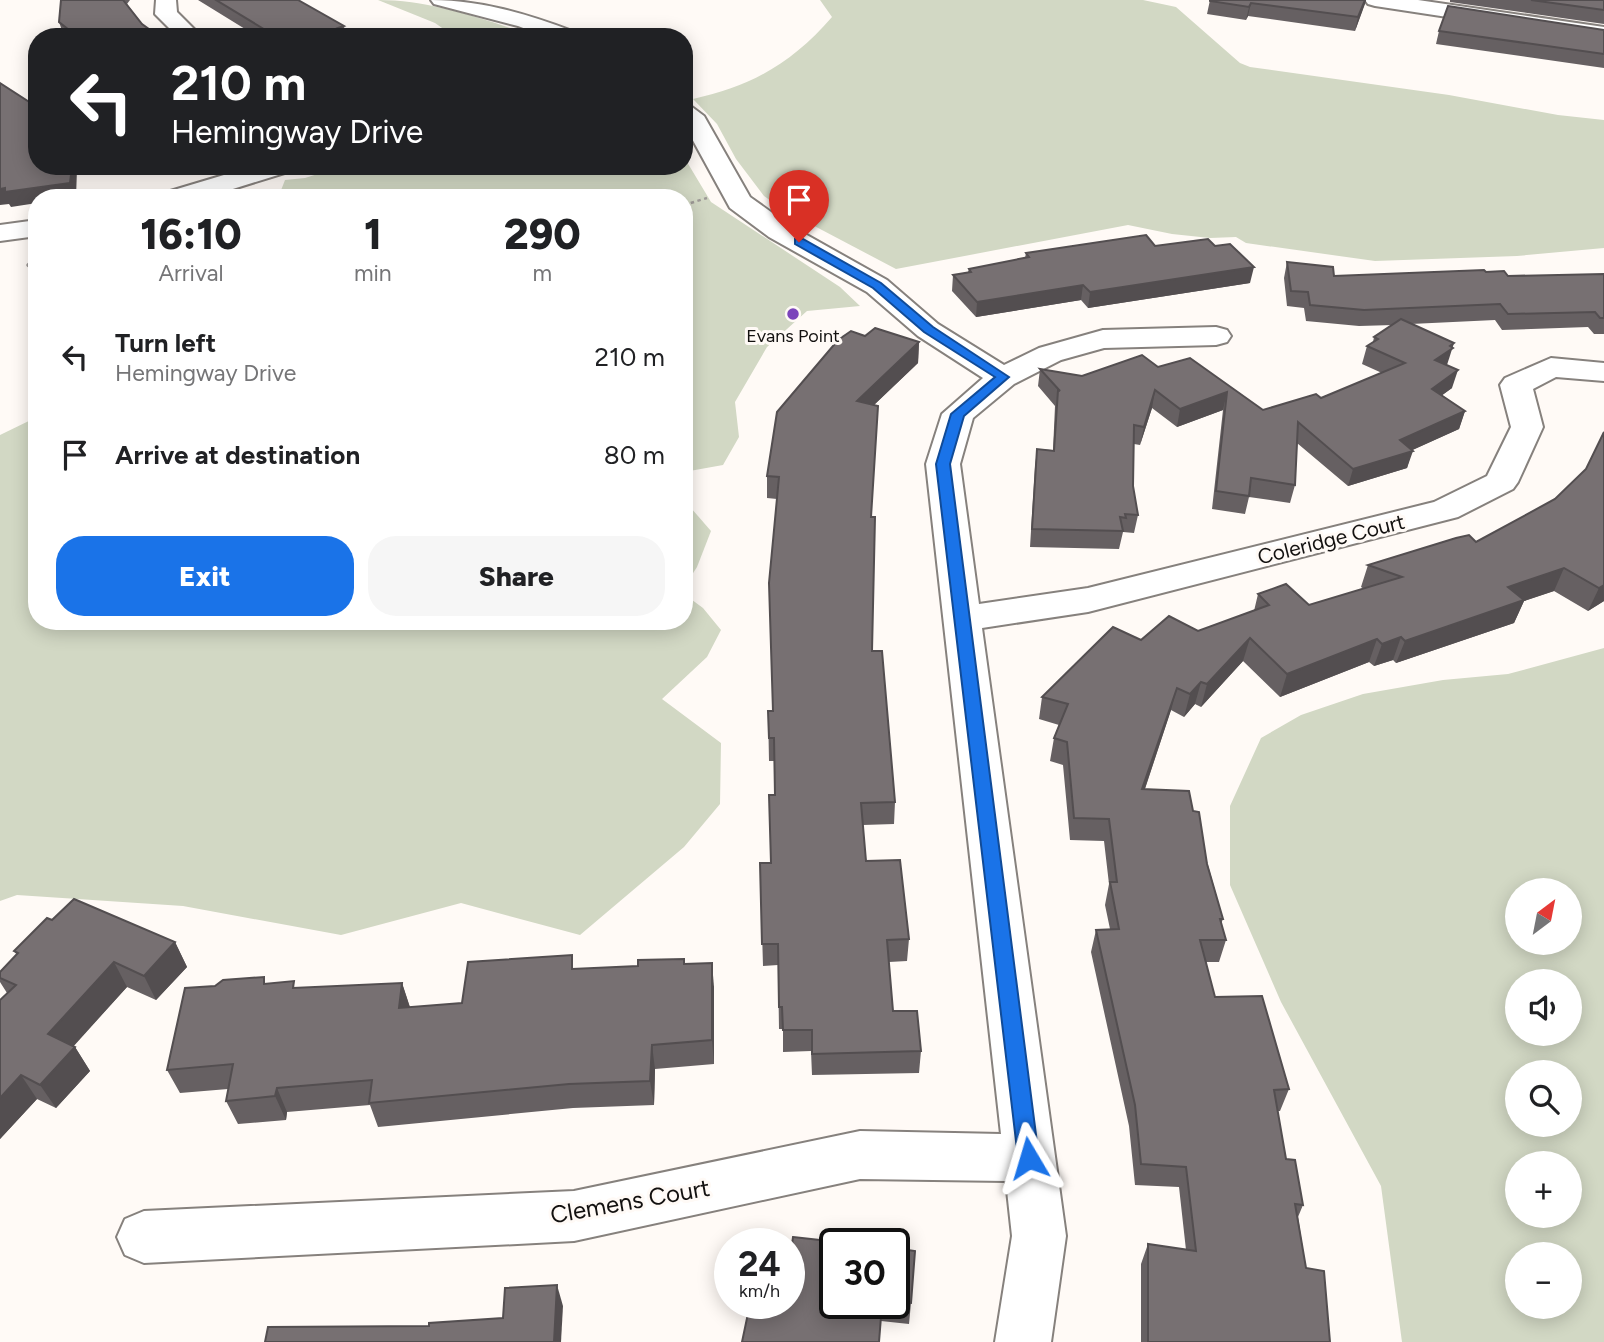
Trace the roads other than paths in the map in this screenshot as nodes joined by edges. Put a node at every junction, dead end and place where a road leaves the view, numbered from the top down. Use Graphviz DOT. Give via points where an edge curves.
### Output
graph roads {
  1 [pos="166,0"];
  2 [pos="441,0"];
  3 [pos="1375,0"];
  4 [pos="1401,2"];
  5 [pos="182,28"];
  6 [pos="544,28"];
  7 [pos="1604,34"];
  8 [pos="693,119"];
  9 [pos="252,175"];
  10 [pos="206,189"];
  11 [pos="28,230"];
  12 [pos="0,233"];
  13 [pos="1216,336"];
  14 [pos="1604,372"];
  15 [pos="1003,377"];
  16 [pos="962,619"];
  17 [pos="1029,1158"];
  18 [pos="144,1237"];
  19 [pos="1023,1342"];
  1 -- 5 [label="street" via="166,13"];
  2 -- 6 [label="street"];
  3 -- 4 [label="street"];
  4 -- 7 [label="street"];
  8 -- 15 [label="street" via="739,202 779,231 877,286 929,330"];
  9 -- 10 [label="street"];
  11 -- 12 [label="street"];
  13 -- 15 [label="street" via="1103,340 1050,354"];
  14 -- 16 [label="street, Coleridge Court" via="1551,367 1516,385 1527,427 1501,482 1446,510 1088,600"];
  15 -- 16 [label="street" via="958,414 943,464"];
  16 -- 17 [label="street"];
  17 -- 18 [label="street, Clemens Court" via="860,1155 574,1216"];
  17 -- 19 [label="street" via="1039,1236"];
}
